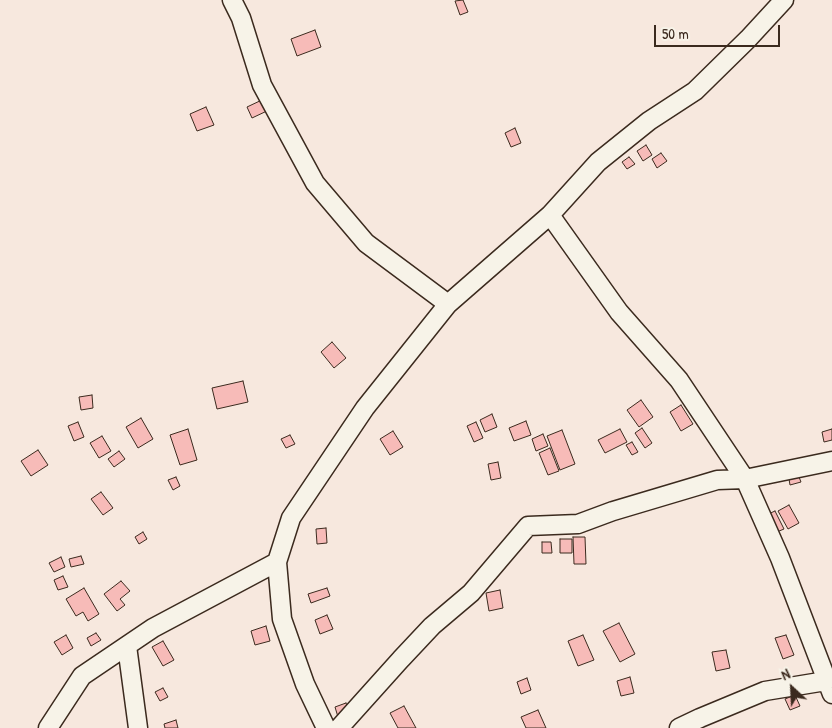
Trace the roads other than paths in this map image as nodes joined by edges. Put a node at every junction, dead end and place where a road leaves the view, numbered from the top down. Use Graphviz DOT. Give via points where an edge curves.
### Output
graph roads {
  1 [pos="232,0"];
  2 [pos="784,0"];
  3 [pos="550,215"];
  4 [pos="448,304"];
  5 [pos="832,461"];
  6 [pos="745,479"];
  7 [pos="277,562"];
  8 [pos="127,646"];
  9 [pos="829,687"];
  10 [pos="48,728"];
  11 [pos="138,728"];
  12 [pos="326,728"];
  13 [pos="339,728"];
  14 [pos="679,728"];
  1 -- 4 [label="street" via="262,85 315,183 366,243"];
  2 -- 3 [label="street" via="695,91 649,121 598,162"];
  3 -- 4 [label="street"];
  3 -- 6 [label="street" via="619,312 679,380"];
  4 -- 7 [label="street" via="365,408 291,518"];
  5 -- 6 [label="street"];
  6 -- 9 [label="street" via="780,558"];
  6 -- 13 [label="street" via="717,480 578,524 528,526 471,593 426,633"];
  7 -- 8 [label="street" via="153,628"];
  7 -- 12 [label="street" via="282,620 304,684"];
  8 -- 10 [label="street" via="82,676"];
  8 -- 11 [label="street"];
  9 -- 14 [label="street" via="765,691"];
}
